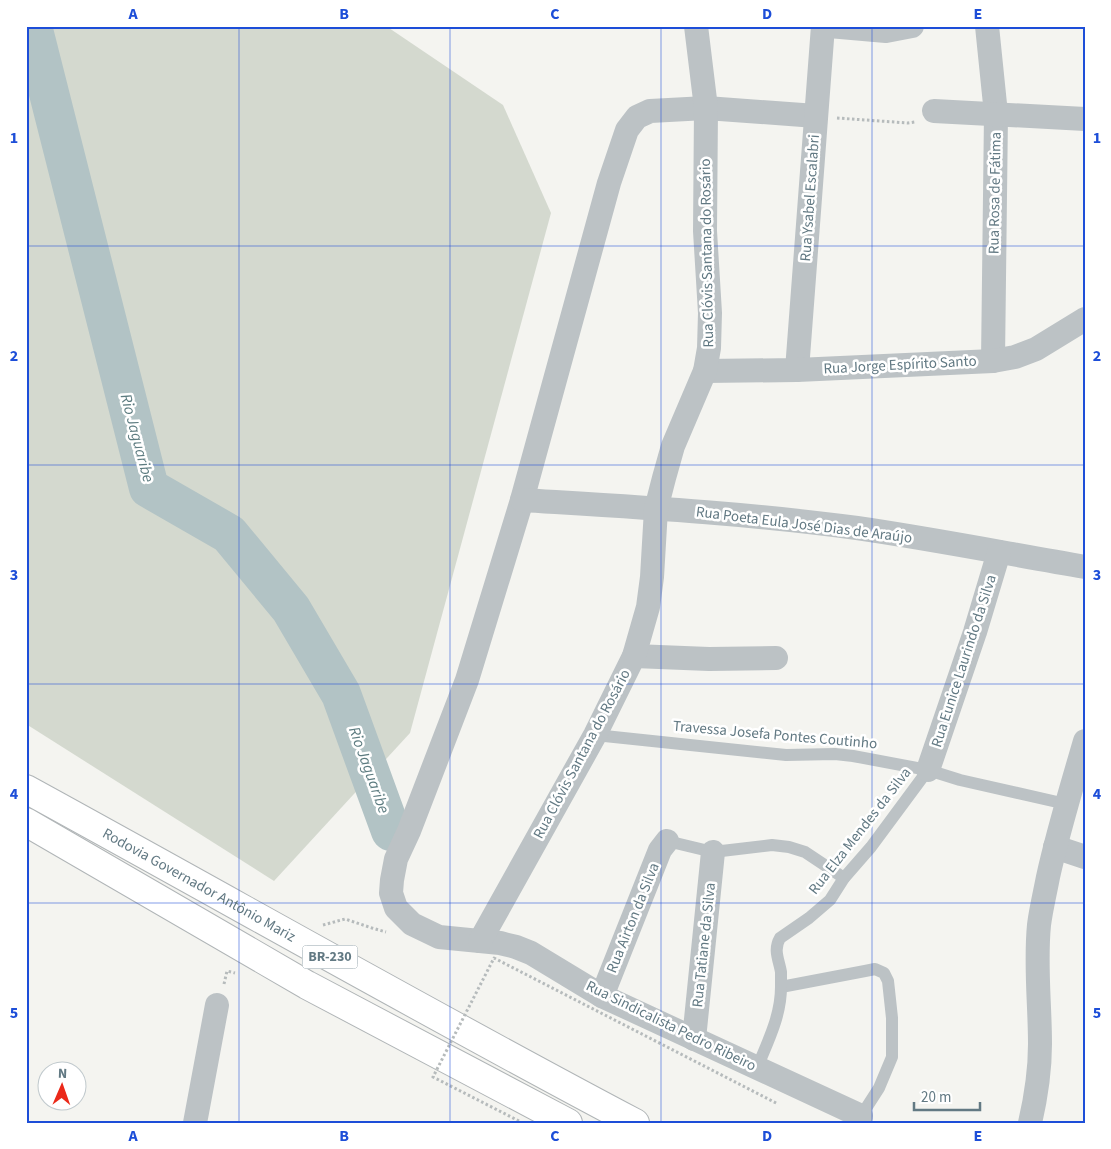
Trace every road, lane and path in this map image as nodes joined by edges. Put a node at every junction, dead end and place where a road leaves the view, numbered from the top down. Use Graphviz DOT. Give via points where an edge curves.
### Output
graph roads {
  1 [pos="696,26"];
  2 [pos="823,26"];
  3 [pos="829,26"];
  4 [pos="912,26"];
  5 [pos="987,26"];
  6 [pos="706,108"];
  7 [pos="934,111"];
  8 [pos="996,114"];
  9 [pos="816,116"];
  10 [pos="1085,119"];
  11 [pos="1085,319"];
  12 [pos="993,361"];
  13 [pos="797,370"];
  14 [pos="705,371"];
  15 [pos="522,500"];
  16 [pos="656,509"];
  17 [pos="999,552"];
  18 [pos="1085,567"];
  19 [pos="634,656"];
  20 [pos="776,658"];
  21 [pos="595,735"];
  22 [pos="1085,741"];
  23 [pos="928,770"];
  24 [pos="26,788"];
  25 [pos="1066,804"];
  26 [pos="26,822"];
  27 [pos="667,841"];
  28 [pos="1055,847"];
  29 [pos="713,852"];
  30 [pos="1085,857"];
  31 [pos="844,878"];
  32 [pos="391,934"];
  33 [pos="289,935"];
  34 [pos="480,941"];
  35 [pos="781,986"];
  36 [pos="602,996"];
  37 [pos="217,1005"];
  38 [pos="694,1039"];
  39 [pos="757,1068"];
  40 [pos="778,1104"];
  41 [pos="861,1116"];
  42 [pos="519,1121"];
  43 [pos="195,1123"];
  44 [pos="568,1123"];
  45 [pos="635,1123"];
  46 [pos="1030,1123"];
  1 -- 6 [label="street, Rua Clóvis Santana do Rosário"];
  2 -- 9 [label="street, Rua Ysabel Escalabri"];
  3 -- 4 [label="street" via="886,31"];
  5 -- 8 [label="street, Rua Rosa de Fátima"];
  6 -- 9 [label="street, Rua Sindicalista Pedro Ribeiro"];
  6 -- 14 [label="street, Rua Clóvis Santana do Rosário" via="705,231 710,313"];
  6 -- 15 [label="street, Rua Sindicalista Pedro Ribeiro" via="650,111 637,117 627,130 609,183"];
  7 -- 8 [label="street"];
  7 -- 9 [label="path" via="920,121 908,123"];
  8 -- 10 [label="street"];
  8 -- 12 [label="street, Rua Rosa de Fátima"];
  9 -- 13 [label="street, Rua Ysabel Escalabri"];
  11 -- 12 [label="street, Rua Jorge Espírito Santo" via="1036,350"];
  12 -- 13 [label="street, Rua Jorge Espírito Santo"];
  13 -- 14 [label="street, Rua Jorge Espírito Santo"];
  14 -- 16 [label="street, Rua Clóvis Santana do Rosário" via="673,446"];
  15 -- 16 [label="street, Rua Poeta Eula José Dias de Araújo"];
  15 -- 34 [label="street, Rua Sindicalista Pedro Ribeiro" via="467,680 396,858 392,880 396,908 412,924 439,937"];
  16 -- 17 [label="street, Rua Poeta Eula José Dias de Araújo" via="857,528"];
  16 -- 19 [label="street, Rua Clóvis Santana do Rosário" via="648,607"];
  17 -- 18 [label="street, Rua Poeta Eula José Dias de Araújo"];
  17 -- 23 [label="street, Rua Eunice Laurindo da Silva"];
  19 -- 20 [label="street"];
  19 -- 21 [label="street, Rua Clóvis Santana do Rosário"];
  21 -- 23 [label="lane, Travessa Josefa Pontes Coutinho" via="786,756 835,754"];
  21 -- 34 [label="street, Rua Clóvis Santana do Rosário"];
  22 -- 25 [label="street"];
  23 -- 25 [label="lane, Travessa Josefa Pontes Coutinho"];
  23 -- 31 [label="lane, Rua Elza Mendes da Silva"];
  24 -- 33 [label="highway, Rodovia Governador Antônio Mariz / BR-230"];
  25 -- 28 [label="street"];
  26 -- 44 [label="highway, Rodovia Governador Antônio Mariz / BR-230" via="307,985"];
  27 -- 29 [label="lane"];
  27 -- 36 [label="street, Rua Airton da Silva" via="660,850"];
  28 -- 30 [label="street"];
  28 -- 46 [label="street" via="1039,925 1039,1073"];
  29 -- 31 [label="lane" via="772,845 790,847 805,852"];
  29 -- 38 [label="street, Rua Tatiane da Silva"];
  31 -- 35 [label="lane, Rua Elza Mendes da Silva" via="830,900 777,943"];
  32 -- 33 [label="path" via="345,919"];
  33 -- 45 [label="highway, Rodovia Governador Antônio Mariz / BR-230"];
  34 -- 36 [label="street, Rua Sindicalista Pedro Ribeiro" via="500,943 531,953"];
  35 -- 39 [label="lane, Rua Elza Mendes da Silva" via="775,1025"];
  35 -- 41 [label="lane" via="865,970 875,969 884,973 888,981 892,1018 892,1057 879,1088"];
  36 -- 38 [label="street, Rua Sindicalista Pedro Ribeiro"];
  37 -- 43 [label="street"];
  38 -- 39 [label="street, Rua Sindicalista Pedro Ribeiro"];
  39 -- 41 [label="street, Rua Sindicalista Pedro Ribeiro"];
  40 -- 42 [label="path, bridge" via="494,958 433,1077"];
}
